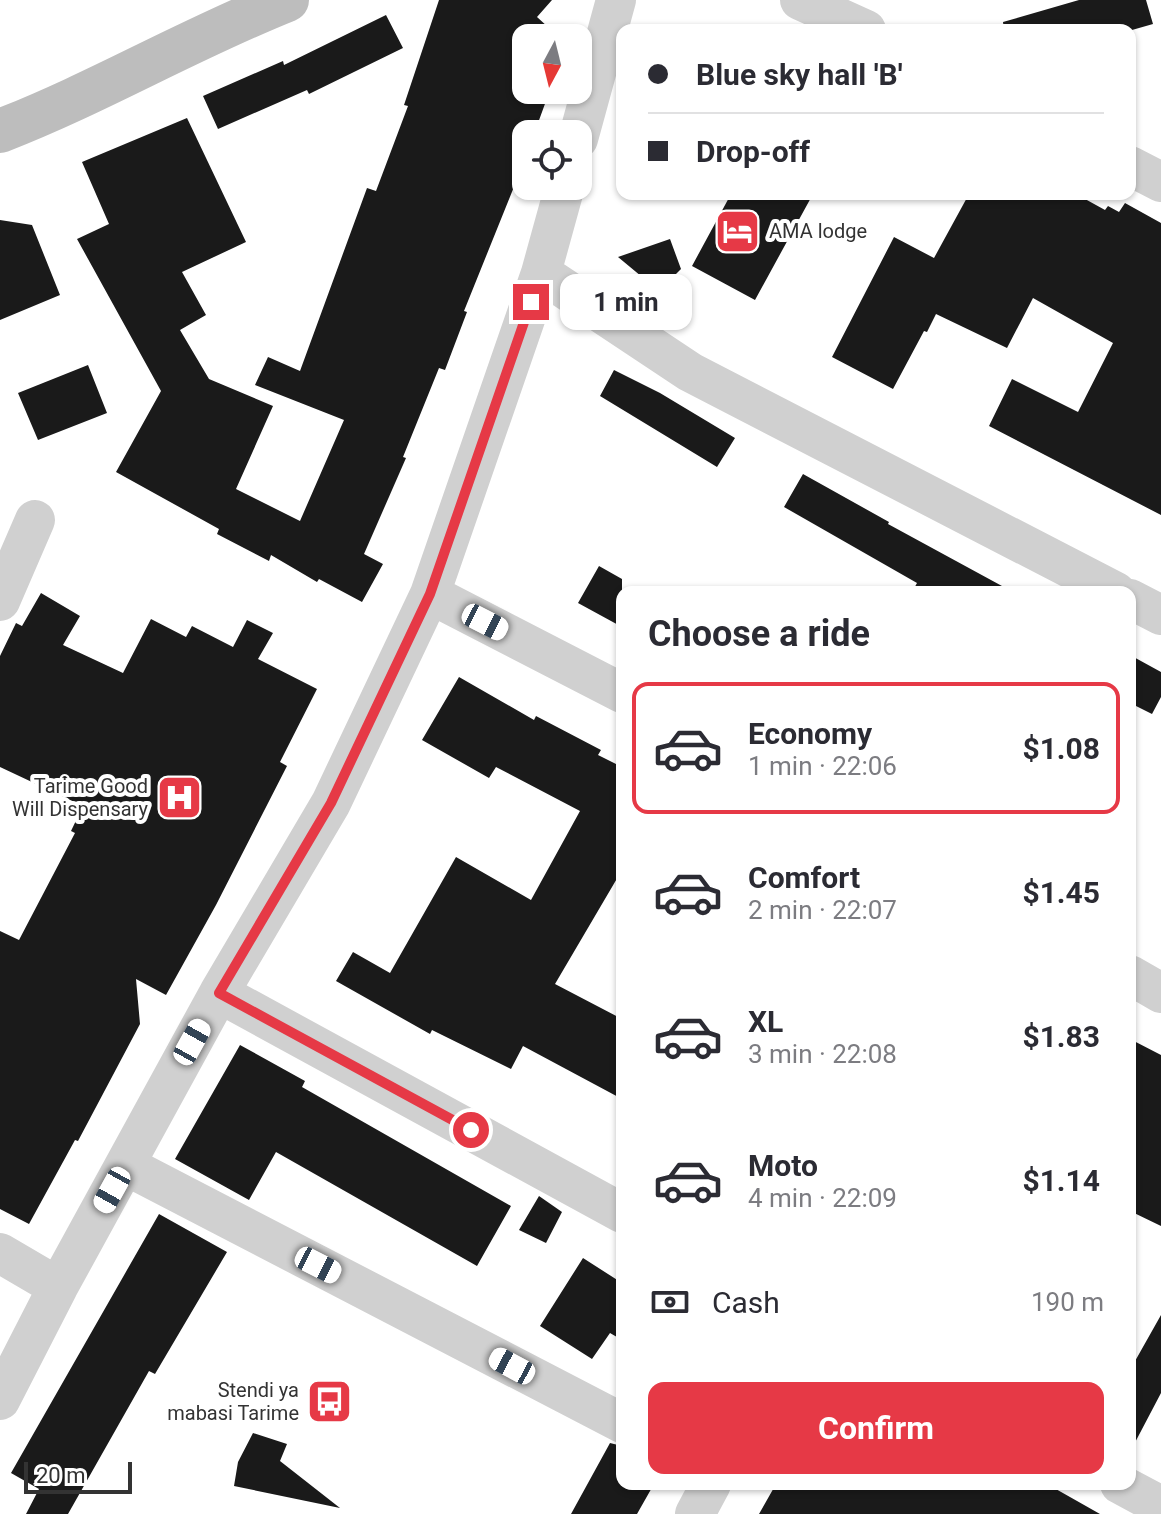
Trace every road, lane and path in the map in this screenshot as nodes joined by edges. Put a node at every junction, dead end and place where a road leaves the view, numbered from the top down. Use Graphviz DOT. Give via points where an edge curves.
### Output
graph roads {
  1 [pos="287,0"];
  2 [pos="616,0"];
  3 [pos="800,0"];
  4 [pos="853,24"];
  5 [pos="583,120"];
  6 [pos="0,131"];
  7 [pos="1136,169"];
  8 [pos="1161,182"];
  9 [pos="561,200"];
  10 [pos="541,273"];
  11 [pos="35,520"];
  12 [pos="1104,586"];
  13 [pos="430,594"];
  14 [pos="0,601"];
  15 [pos="1136,602"];
  16 [pos="1161,615"];
  17 [pos="616,690"];
  18 [pos="1136,978"];
  19 [pos="219,993"];
  20 [pos="1161,993"];
  21 [pos="125,1165"];
  22 [pos="616,1210"];
  23 [pos="0,1253"];
  24 [pos="58,1287"];
  25 [pos="0,1400"];
  26 [pos="616,1420"];
  27 [pos="708,1490"];
  28 [pos="1131,1490"];
  29 [pos="1161,1506"];
  30 [pos="695,1514"];
  1 -- 6 [label="main road"];
  2 -- 5 [label="street"];
  3 -- 4 [label="street"];
  7 -- 8 [label="street"];
  9 -- 10 [label="street"];
  10 -- 12 [label="street" via="690,372"];
  10 -- 13 [label="street"];
  11 -- 14 [label="street"];
  13 -- 17 [label="street"];
  13 -- 19 [label="street" via="331,803"];
  15 -- 16 [label="street"];
  18 -- 20 [label="street"];
  19 -- 21 [label="street"];
  19 -- 22 [label="street"];
  21 -- 24 [label="street"];
  21 -- 26 [label="street"];
  23 -- 24 [label="street"];
  24 -- 25 [label="street"];
  27 -- 30 [label="street"];
  28 -- 29 [label="street"];
}
